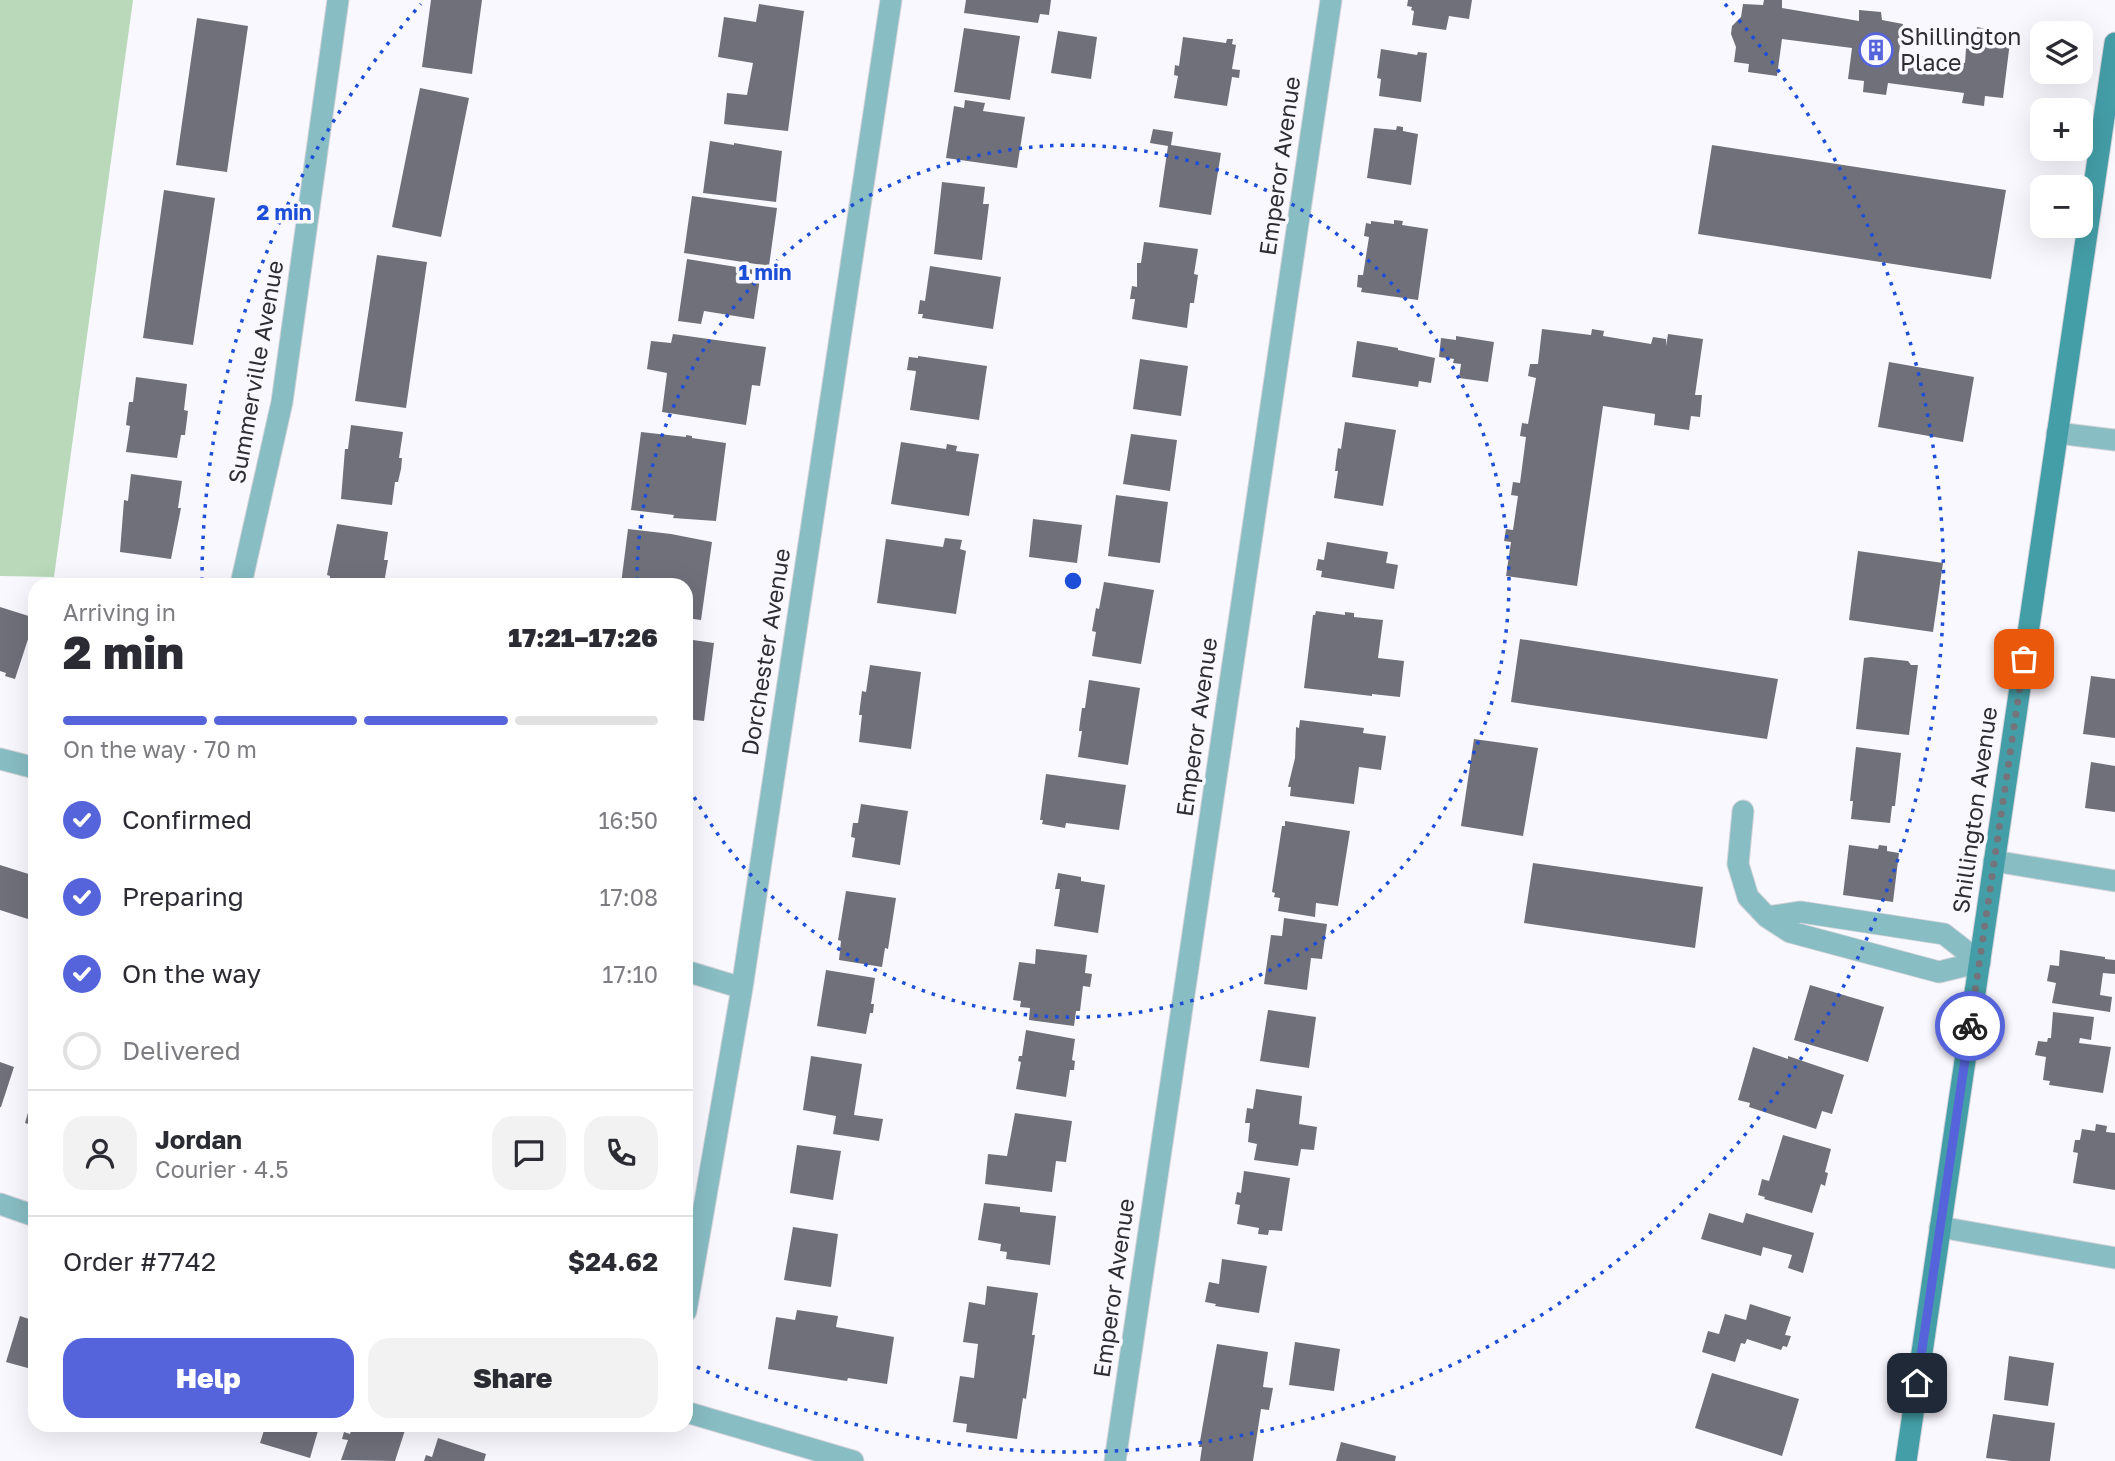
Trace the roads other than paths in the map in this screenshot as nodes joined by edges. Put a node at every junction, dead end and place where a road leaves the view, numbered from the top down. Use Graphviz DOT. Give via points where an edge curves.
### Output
graph roads {
  1 [pos="338,0"];
  2 [pos="891,0"];
  3 [pos="1331,0"];
  4 [pos="2115,43"];
  5 [pos="2057,433"];
  6 [pos="2115,440"];
  7 [pos="243,578"];
  8 [pos="0,759"];
  9 [pos="28,766"];
  10 [pos="1743,811"];
  11 [pos="1994,861"];
  12 [pos="2115,880"];
  13 [pos="1767,917"];
  14 [pos="1980,962"];
  15 [pos="693,973"];
  16 [pos="741,988"];
  17 [pos="0,1204"];
  18 [pos="28,1214"];
  19 [pos="1940,1227"];
  20 [pos="2115,1258"];
  21 [pos="693,1270"];
  22 [pos="693,1414"];
  23 [pos="853,1461"];
  24 [pos="1115,1461"];
  25 [pos="1906,1461"];
  1 -- 7 [label="street, Summerville Avenue" via="282,402"];
  2 -- 16 [label="street, Dorchester Avenue"];
  3 -- 24 [label="street, Emperor Avenue"];
  4 -- 5 [label="street, Shillington Avenue"];
  5 -- 6 [label="street"];
  5 -- 11 [label="street, Shillington Avenue"];
  8 -- 9 [label="street"];
  10 -- 13 [label="street" via="1738,864 1748,897"];
  11 -- 12 [label="street"];
  11 -- 14 [label="street, Shillington Avenue"];
  13 -- 14 [label="street" via="1790,932 1939,972"];
  13 -- 14 [label="street" via="1801,912 1944,934"];
  14 -- 19 [label="street, Shillington Avenue"];
  15 -- 16 [label="street"];
  16 -- 21 [label="street, Dorchester Avenue"];
  17 -- 18 [label="street"];
  19 -- 20 [label="street"];
  19 -- 25 [label="street, Shillington Avenue"];
  22 -- 23 [label="street"];
}
